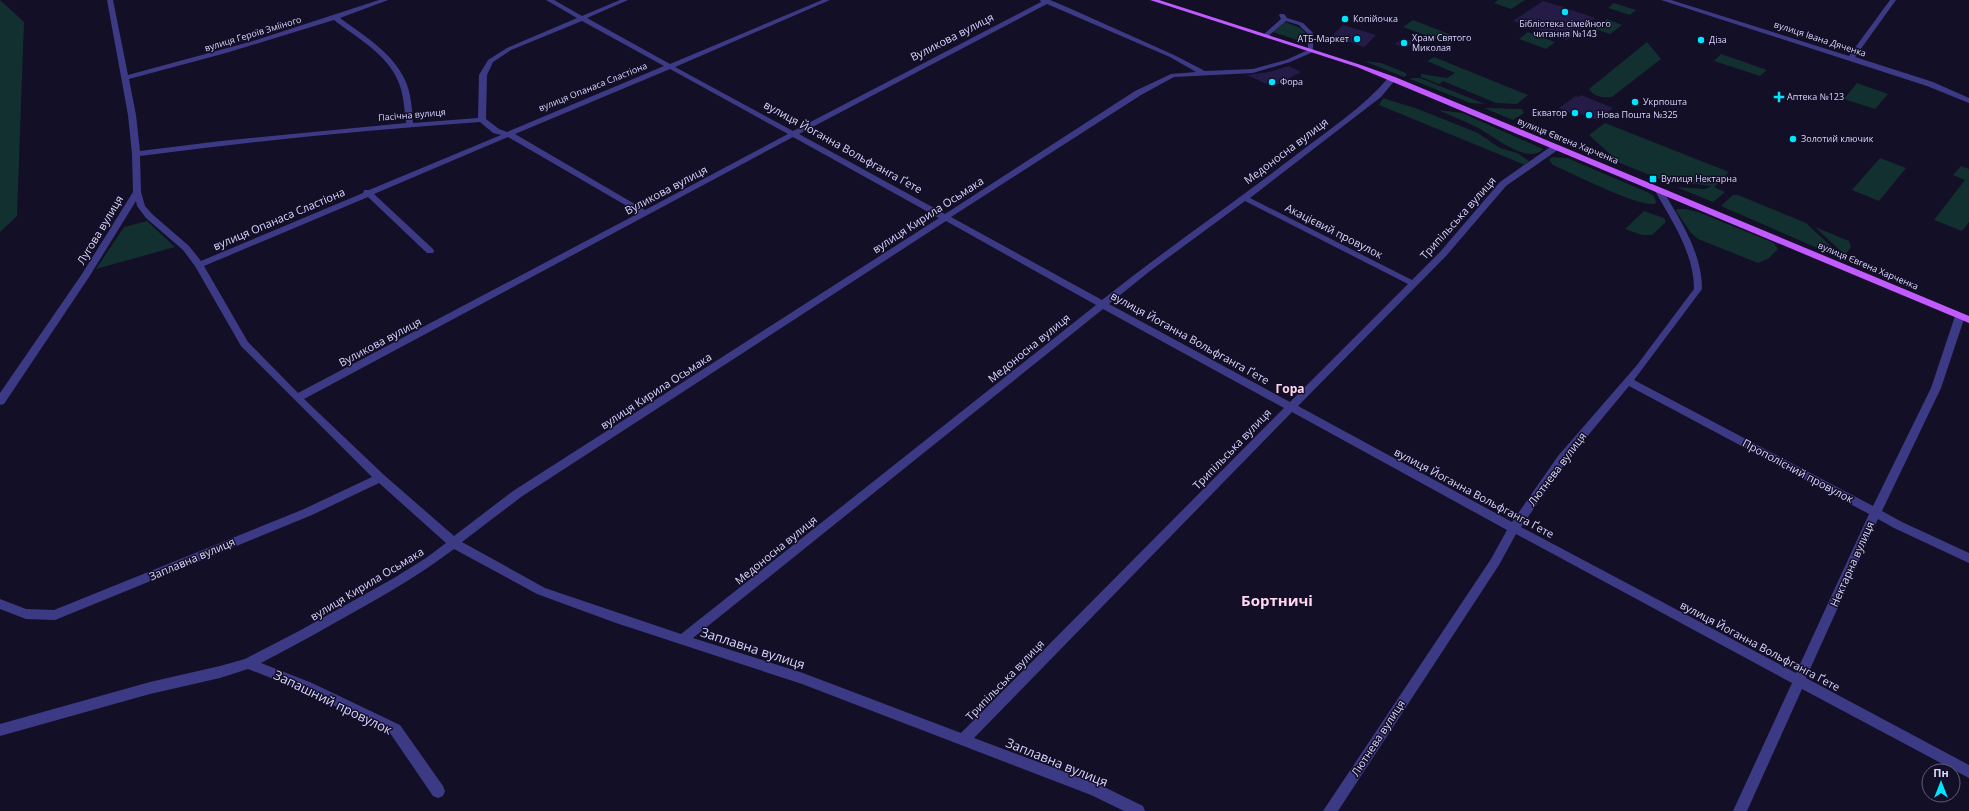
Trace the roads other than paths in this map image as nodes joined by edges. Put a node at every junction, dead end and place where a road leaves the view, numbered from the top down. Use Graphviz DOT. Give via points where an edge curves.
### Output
graph roads {
  1 [pos="110,0"];
  2 [pos="385,0"];
  3 [pos="549,0"];
  4 [pos="625,0"];
  5 [pos="826,0"];
  6 [pos="1153,0"];
  7 [pos="1664,0"];
  8 [pos="1893,0"];
  9 [pos="1044,1"];
  10 [pos="336,18"];
  11 [pos="583,19"];
  12 [pos="1265,36"];
  13 [pos="1311,50"];
  14 [pos="1850,59"];
  15 [pos="670,66"];
  16 [pos="1203,73"];
  17 [pos="125,78"];
  18 [pos="1392,78"];
  19 [pos="1968,99"];
  20 [pos="482,120"];
  21 [pos="410,125"];
  22 [pos="505,134"];
  23 [pos="794,134"];
  24 [pos="1556,147"];
  25 [pos="136,154"];
  26 [pos="1658,188"];
  27 [pos="136,192"];
  28 [pos="367,192"];
  29 [pos="1244,198"];
  30 [pos="645,214"];
  31 [pos="945,217"];
  32 [pos="430,251"];
  33 [pos="199,265"];
  34 [pos="1414,284"];
  35 [pos="1103,304"];
  36 [pos="1964,318"];
  37 [pos="1627,381"];
  38 [pos="297,398"];
  39 [pos="0,401"];
  40 [pos="1291,406"];
  41 [pos="380,478"];
  42 [pos="1875,513"];
  43 [pos="1514,528"];
  44 [pos="454,544"];
  45 [pos="1969,558"];
  46 [pos="0,604"];
  47 [pos="683,639"];
  48 [pos="248,663"];
  49 [pos="1799,681"];
  50 [pos="0,730"];
  51 [pos="963,740"];
  52 [pos="1969,772"];
  53 [pos="438,790"];
  54 [pos="1138,811"];
  55 [pos="1330,811"];
  56 [pos="1740,811"];
  1 -- 17 [label="street, Лугова вулиця"];
  2 -- 10 [label="street, вулиця Героїв Зміїного"];
  3 -- 11 [label="street, вулиця Йоганна Вольфганга Ґете"];
  4 -- 11 [label="street"];
  5 -- 15 [label="street, вулиця Опанаса Сластіона"];
  6 -- 12 [label="main road, вулиця Євгена Харченка"];
  7 -- 14 [label="street, вулиця Івана Дяченка"];
  8 -- 14 [label="street"];
  9 -- 16 [label="street" via="1165,53"];
  9 -- 23 [label="street, Вуликова вулиця"];
  10 -- 17 [label="street, вулиця Героїв Зміїного" via="219,54"];
  10 -- 21 [label="street" via="394,67 406,95"];
  11 -- 15 [label="street, вулиця Йоганна Вольфганга Ґете"];
  11 -- 20 [label="street" via="509,49 490,61 483,75"];
  12 -- 13 [label="main road, вулиця Євгена Харченка"];
  12 -- 13 [label="street" via="1283,17 1301,24 1310,34"];
  13 -- 16 [label="street, вулиця Кирила Осьмака" via="1288,61 1253,71"];
  13 -- 18 [label="main road, вулиця Євгена Харченка"];
  14 -- 19 [label="street, вулиця Івана Дяченка"];
  15 -- 22 [label="street, вулиця Опанаса Сластіона"];
  15 -- 23 [label="street, вулиця Йоганна Вольфганга Ґете"];
  16 -- 31 [label="street, вулиця Кирила Осьмака" via="1173,75 1161,80"];
  17 -- 25 [label="street, Лугова вулиця"];
  18 -- 24 [label="main road, вулиця Євгена Харченка"];
  18 -- 29 [label="street, Медоносна вулиця" via="1378,95"];
  20 -- 21 [label="street, Пасічна вулиця"];
  20 -- 22 [label="street" via="496,131"];
  21 -- 25 [label="street, Пасічна вулиця"];
  22 -- 28 [label="street, вулиця Опанаса Сластіона"];
  22 -- 30 [label="street"];
  23 -- 30 [label="street, Вуликова вулиця"];
  23 -- 31 [label="street, вулиця Йоганна Вольфганга Ґете"];
  24 -- 26 [label="main road, вулиця Євгена Харченка"];
  24 -- 34 [label="street, Трипільська вулиця" via="1503,184"];
  25 -- 27 [label="street, Лугова вулиця"];
  26 -- 36 [label="main road, вулиця Євгена Харченка"];
  26 -- 37 [label="street, Лютнева вулиця" via="1682,232 1695,263 1699,276 1698,289"];
  27 -- 33 [label="street, Заплавна вулиця" via="149,216 186,248"];
  27 -- 39 [label="street, Лугова вулиця" via="86,275"];
  28 -- 32 [label="street"];
  28 -- 33 [label="street, вулиця Опанаса Сластіона"];
  29 -- 34 [label="street, Акацієвий провулок"];
  29 -- 35 [label="street, Медоносна вулиця"];
  30 -- 38 [label="street, Вуликова вулиця"];
  31 -- 35 [label="street, вулиця Йоганна Вольфганга Ґете"];
  31 -- 44 [label="street, вулиця Кирила Осьмака" via="517,494"];
  33 -- 38 [label="street, Заплавна вулиця" via="244,344"];
  34 -- 40 [label="street, Трипільська вулиця"];
  35 -- 40 [label="street, вулиця Йоганна Вольфганга Ґете"];
  35 -- 47 [label="street, Медоносна вулиця"];
  36 -- 42 [label="street, Нектарна вулиця" via="1936,388"];
  37 -- 42 [label="street, Прополісний провулок"];
  37 -- 43 [label="street, Лютнева вулиця" via="1562,459"];
  38 -- 41 [label="street, Заплавна вулиця"];
  40 -- 43 [label="street, вулиця Йоганна Вольфганга Ґете"];
  40 -- 51 [label="street, Трипільська вулиця"];
  41 -- 44 [label="street, Заплавна вулиця"];
  41 -- 46 [label="street, Заплавна вулиця" via="308,512 55,614 33,616"];
  42 -- 45 [label="street, Прополісний провулок"];
  42 -- 49 [label="street, Нектарна вулиця"];
  43 -- 49 [label="street, вулиця Йоганна Вольфганга Ґете"];
  43 -- 55 [label="street, Лютнева вулиця" via="1495,562"];
  44 -- 47 [label="street, Заплавна вулиця" via="541,591"];
  44 -- 48 [label="street, вулиця Кирила Осьмака" via="398,581"];
  47 -- 51 [label="street, Заплавна вулиця" via="803,679"];
  48 -- 50 [label="street, вулиця Кирила Осьмака"];
  48 -- 53 [label="street, Запашний провулок" via="308,687 395,730"];
  49 -- 52 [label="street, вулиця Йоганна Вольфганга Ґете"];
  49 -- 56 [label="street, Нектарна вулиця"];
  51 -- 54 [label="street, Заплавна вулиця" via="1095,790"];
}
